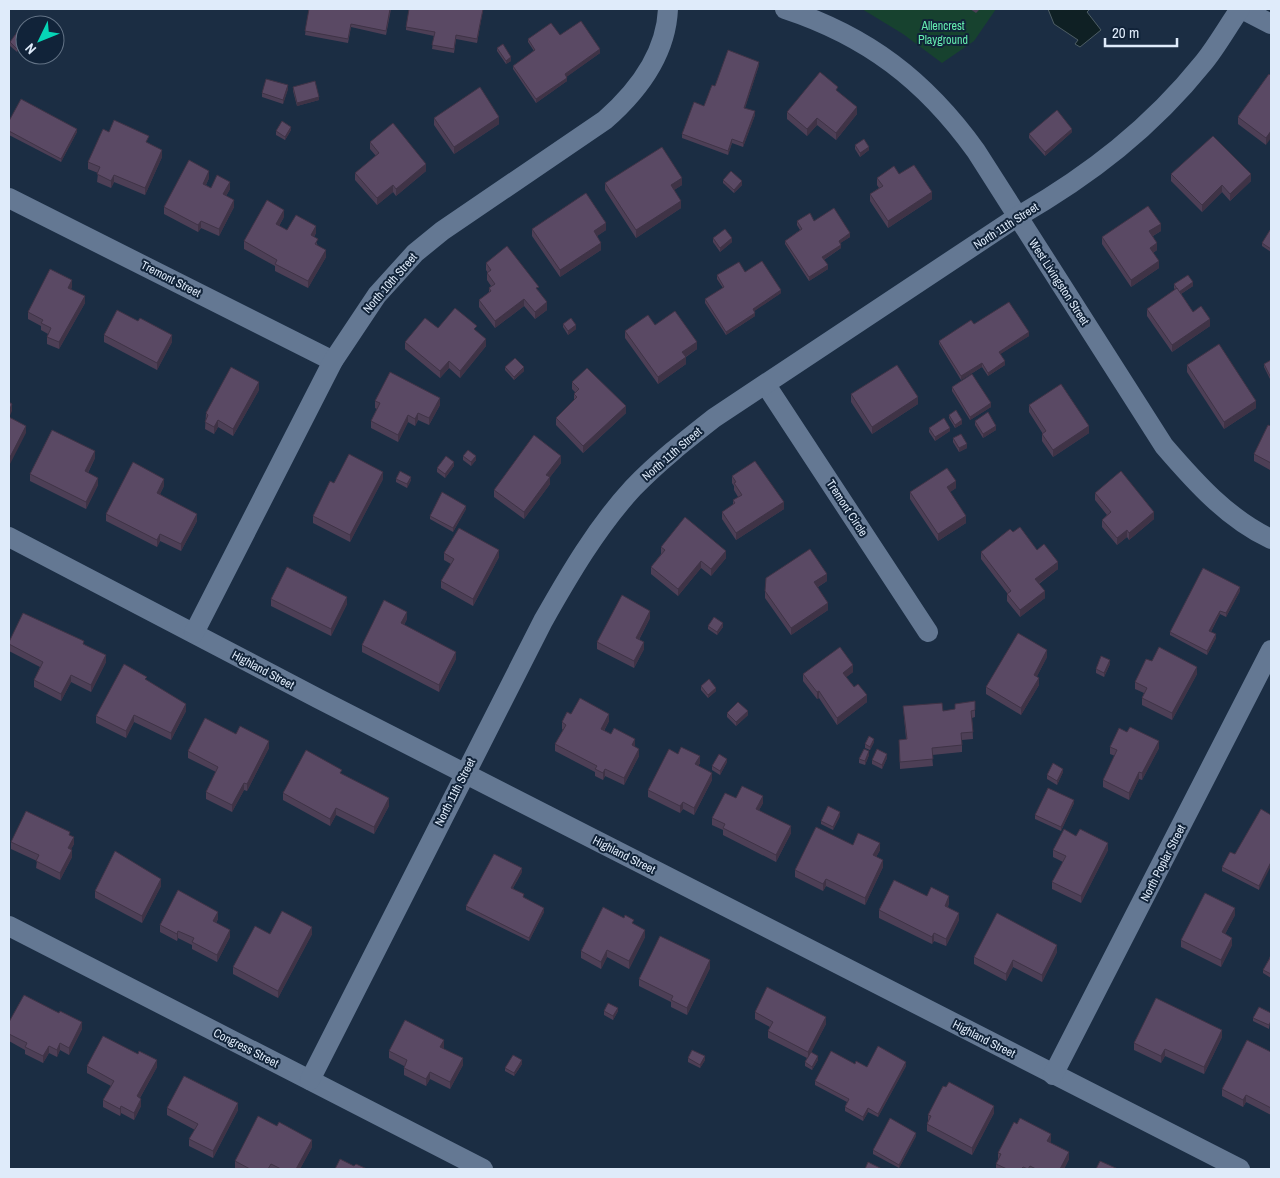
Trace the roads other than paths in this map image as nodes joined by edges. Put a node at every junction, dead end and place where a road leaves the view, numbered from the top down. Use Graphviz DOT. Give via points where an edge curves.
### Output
graph roads {
  1 [pos="668,9"];
  2 [pos="785,9"];
  3 [pos="1241,9"];
  4 [pos="1271,24"];
  5 [pos="9,198"];
  6 [pos="1017,217"];
  7 [pos="333,361"];
  8 [pos="766,385"];
  9 [pos="9,537"];
  10 [pos="1271,539"];
  11 [pos="928,632"];
  12 [pos="194,633"];
  13 [pos="1271,650"];
  14 [pos="465,773"];
  15 [pos="9,926"];
  16 [pos="1053,1074"];
  17 [pos="310,1080"];
  18 [pos="483,1169"];
  19 [pos="1240,1169"];
  1 -- 7 [label="street, North 10th Street" via="660,46 646,76 625,102 605,120 442,231 415,253 377,295"];
  2 -- 6 [label="street, West Livingston Street" via="816,19 858,39 924,88 956,122"];
  3 -- 4 [label="street"];
  3 -- 6 [label="street, North 11th Street" via="1204,62 1133,138 1085,175"];
  5 -- 7 [label="street, Tremont Street"];
  6 -- 8 [label="street, North 11th Street"];
  6 -- 10 [label="street, West Livingston Street" via="1164,446 1194,481 1227,511"];
  7 -- 12 [label="street, North 10th Street"];
  8 -- 11 [label="street, Tremont Circle"];
  8 -- 14 [label="street, North 11th Street" via="714,418 672,451 606,521 547,613"];
  9 -- 12 [label="street, Highland Street"];
  12 -- 14 [label="street, Highland Street"];
  13 -- 16 [label="street, North Poplar Street"];
  14 -- 16 [label="street, Highland Street"];
  14 -- 17 [label="street, North 11th Street"];
  15 -- 17 [label="street, Congress Street"];
  16 -- 19 [label="street, Highland Street"];
  17 -- 18 [label="street, Congress Street"];
}
